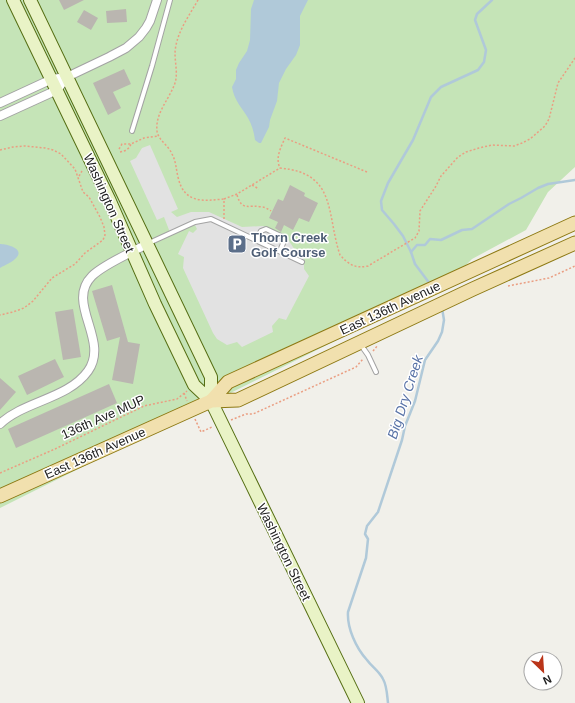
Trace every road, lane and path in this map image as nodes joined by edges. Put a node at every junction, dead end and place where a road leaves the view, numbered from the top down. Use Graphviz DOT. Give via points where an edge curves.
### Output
graph roads {
  1 [pos="13,0"];
  2 [pos="30,0"];
  3 [pos="157,0"];
  4 [pos="170,0"];
  5 [pos="198,0"];
  6 [pos="575,58"];
  7 [pos="67,77"];
  8 [pos="54,84"];
  9 [pos="0,103"];
  10 [pos="0,116"];
  11 [pos="132,131"];
  12 [pos="158,136"];
  13 [pos="131,144"];
  14 [pos="119,149"];
  15 [pos="0,150"];
  16 [pos="120,152"];
  17 [pos="80,168"];
  18 [pos="280,168"];
  19 [pos="75,169"];
  20 [pos="82,171"];
  21 [pos="367,172"];
  22 [pos="78,177"];
  23 [pos="252,185"];
  24 [pos="259,189"];
  25 [pos="236,194"];
  26 [pos="224,199"];
  27 [pos="271,210"];
  28 [pos="575,223"];
  29 [pos="223,224"];
  30 [pos="256,240"];
  31 [pos="575,243"];
  32 [pos="147,244"];
  33 [pos="280,251"];
  34 [pos="132,252"];
  35 [pos="302,262"];
  36 [pos="575,266"];
  37 [pos="508,286"];
  38 [pos="0,315"];
  39 [pos="359,342"];
  40 [pos="379,344"];
  41 [pos="368,355"];
  42 [pos="376,372"];
  43 [pos="194,385"];
  44 [pos="211,401"];
  45 [pos="246,414"];
  46 [pos="0,424"];
  47 [pos="0,473"];
  48 [pos="1,493"];
  49 [pos="358,703"];
  1 -- 8 [label="main road, Washington Street"];
  2 -- 7 [label="main road, Washington Street"];
  3 -- 7 [label="street" via="146,28 133,42 109,57"];
  4 -- 11 [label="lane"];
  5 -- 12 [label="path" via="185,20 177,44 176,82 159,114"];
  6 -- 18 [label="path" via="558,83 551,113 544,126 522,144 492,145 466,152 458,157 441,176 422,206 418,235 368,266 354,267 340,255 329,202 325,193 311,177"];
  7 -- 8 [label="street"];
  7 -- 32 [label="main road, Washington Street"];
  8 -- 9 [label="street"];
  8 -- 10 [label="street"];
  8 -- 34 [label="main road, Washington Street"];
  12 -- 13 [label="path" via="144,138"];
  12 -- 26 [label="path" via="170,149 178,178 188,195 203,201"];
  13 -- 14 [label="path" via="122,144"];
  13 -- 16 [label="path" via="130,148"];
  15 -- 19 [label="path" via="25,146 53,150 61,154"];
  17 -- 19 [label="path"];
  18 -- 21 [label="path" via="278,156 285,138"];
  18 -- 23 [label="path"];
  19 -- 22 [label="path"];
  20 -- 22 [label="path"];
  22 -- 38 [label="path" via="83,192 89,197 104,227 103,240 75,264 52,278 28,305"];
  23 -- 24 [label="path"];
  23 -- 25 [label="path"];
  25 -- 26 [label="path"];
  25 -- 27 [label="path" via="239,203 247,207"];
  26 -- 29 [label="path"];
  28 -- 44 [label="main road, East 136th Avenue" via="228,382"];
  29 -- 30 [label="lane"];
  29 -- 32 [label="lane" via="211,219 202,220"];
  30 -- 33 [label="lane"];
  30 -- 33 [label="lane" via="261,231 266,229 283,238"];
  31 -- 39 [label="main road, East 136th Avenue"];
  32 -- 34 [label="street"];
  32 -- 44 [label="main road, Washington Street" via="211,377"];
  33 -- 35 [label="lane"];
  34 -- 43 [label="main road, Washington Street"];
  34 -- 46 [label="street" via="92,276 85,287 83,300 95,345 94,358 88,371 68,388 11,415"];
  36 -- 37 [label="path" via="549,278"];
  39 -- 41 [label="lane"];
  39 -- 44 [label="main road, East 136th Avenue" via="238,400"];
  40 -- 41 [label="path"];
  41 -- 42 [label="lane"];
  41 -- 45 [label="path" via="356,368 253,414"];
  43 -- 44 [label="main road, Washington Street"];
  43 -- 47 [label="path, 136th Ave MUP" via="177,399 144,406"];
  44 -- 48 [label="main road, East 136th Avenue"];
  44 -- 49 [label="main road, Washington Street"];
}
